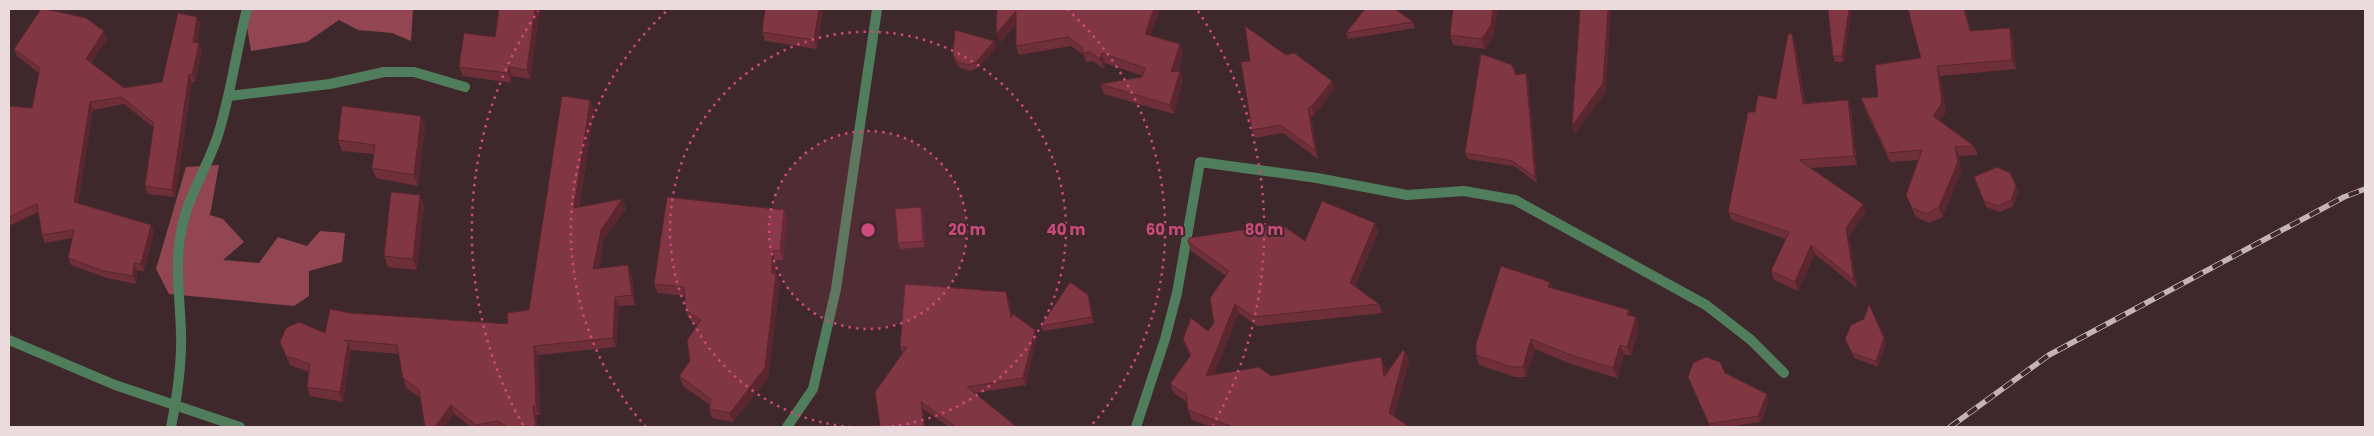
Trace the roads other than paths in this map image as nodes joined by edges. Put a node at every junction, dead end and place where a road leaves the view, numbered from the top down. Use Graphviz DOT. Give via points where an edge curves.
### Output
graph roads {
  1 [pos="247,9"];
  2 [pos="877,9"];
  3 [pos="465,87"];
  4 [pos="229,96"];
  5 [pos="9,340"];
  6 [pos="1784,373"];
  7 [pos="176,406"];
  8 [pos="171,427"];
  9 [pos="240,427"];
  10 [pos="787,427"];
  11 [pos="1136,427"];
  1 -- 4 [label="street"];
  2 -- 10 [label="street" via="836,289 813,389"];
  3 -- 4 [label="street" via="414,72 384,72 330,84"];
  4 -- 7 [label="street" via="218,136 189,201 182,227 177,269 181,335"];
  5 -- 7 [label="street" via="115,385"];
  6 -- 11 [label="street" via="1751,340 1706,306 1515,200 1464,191 1406,195 1317,178 1200,162 1177,293 1166,338"];
  7 -- 8 [label="street"];
  7 -- 9 [label="street"];
}
